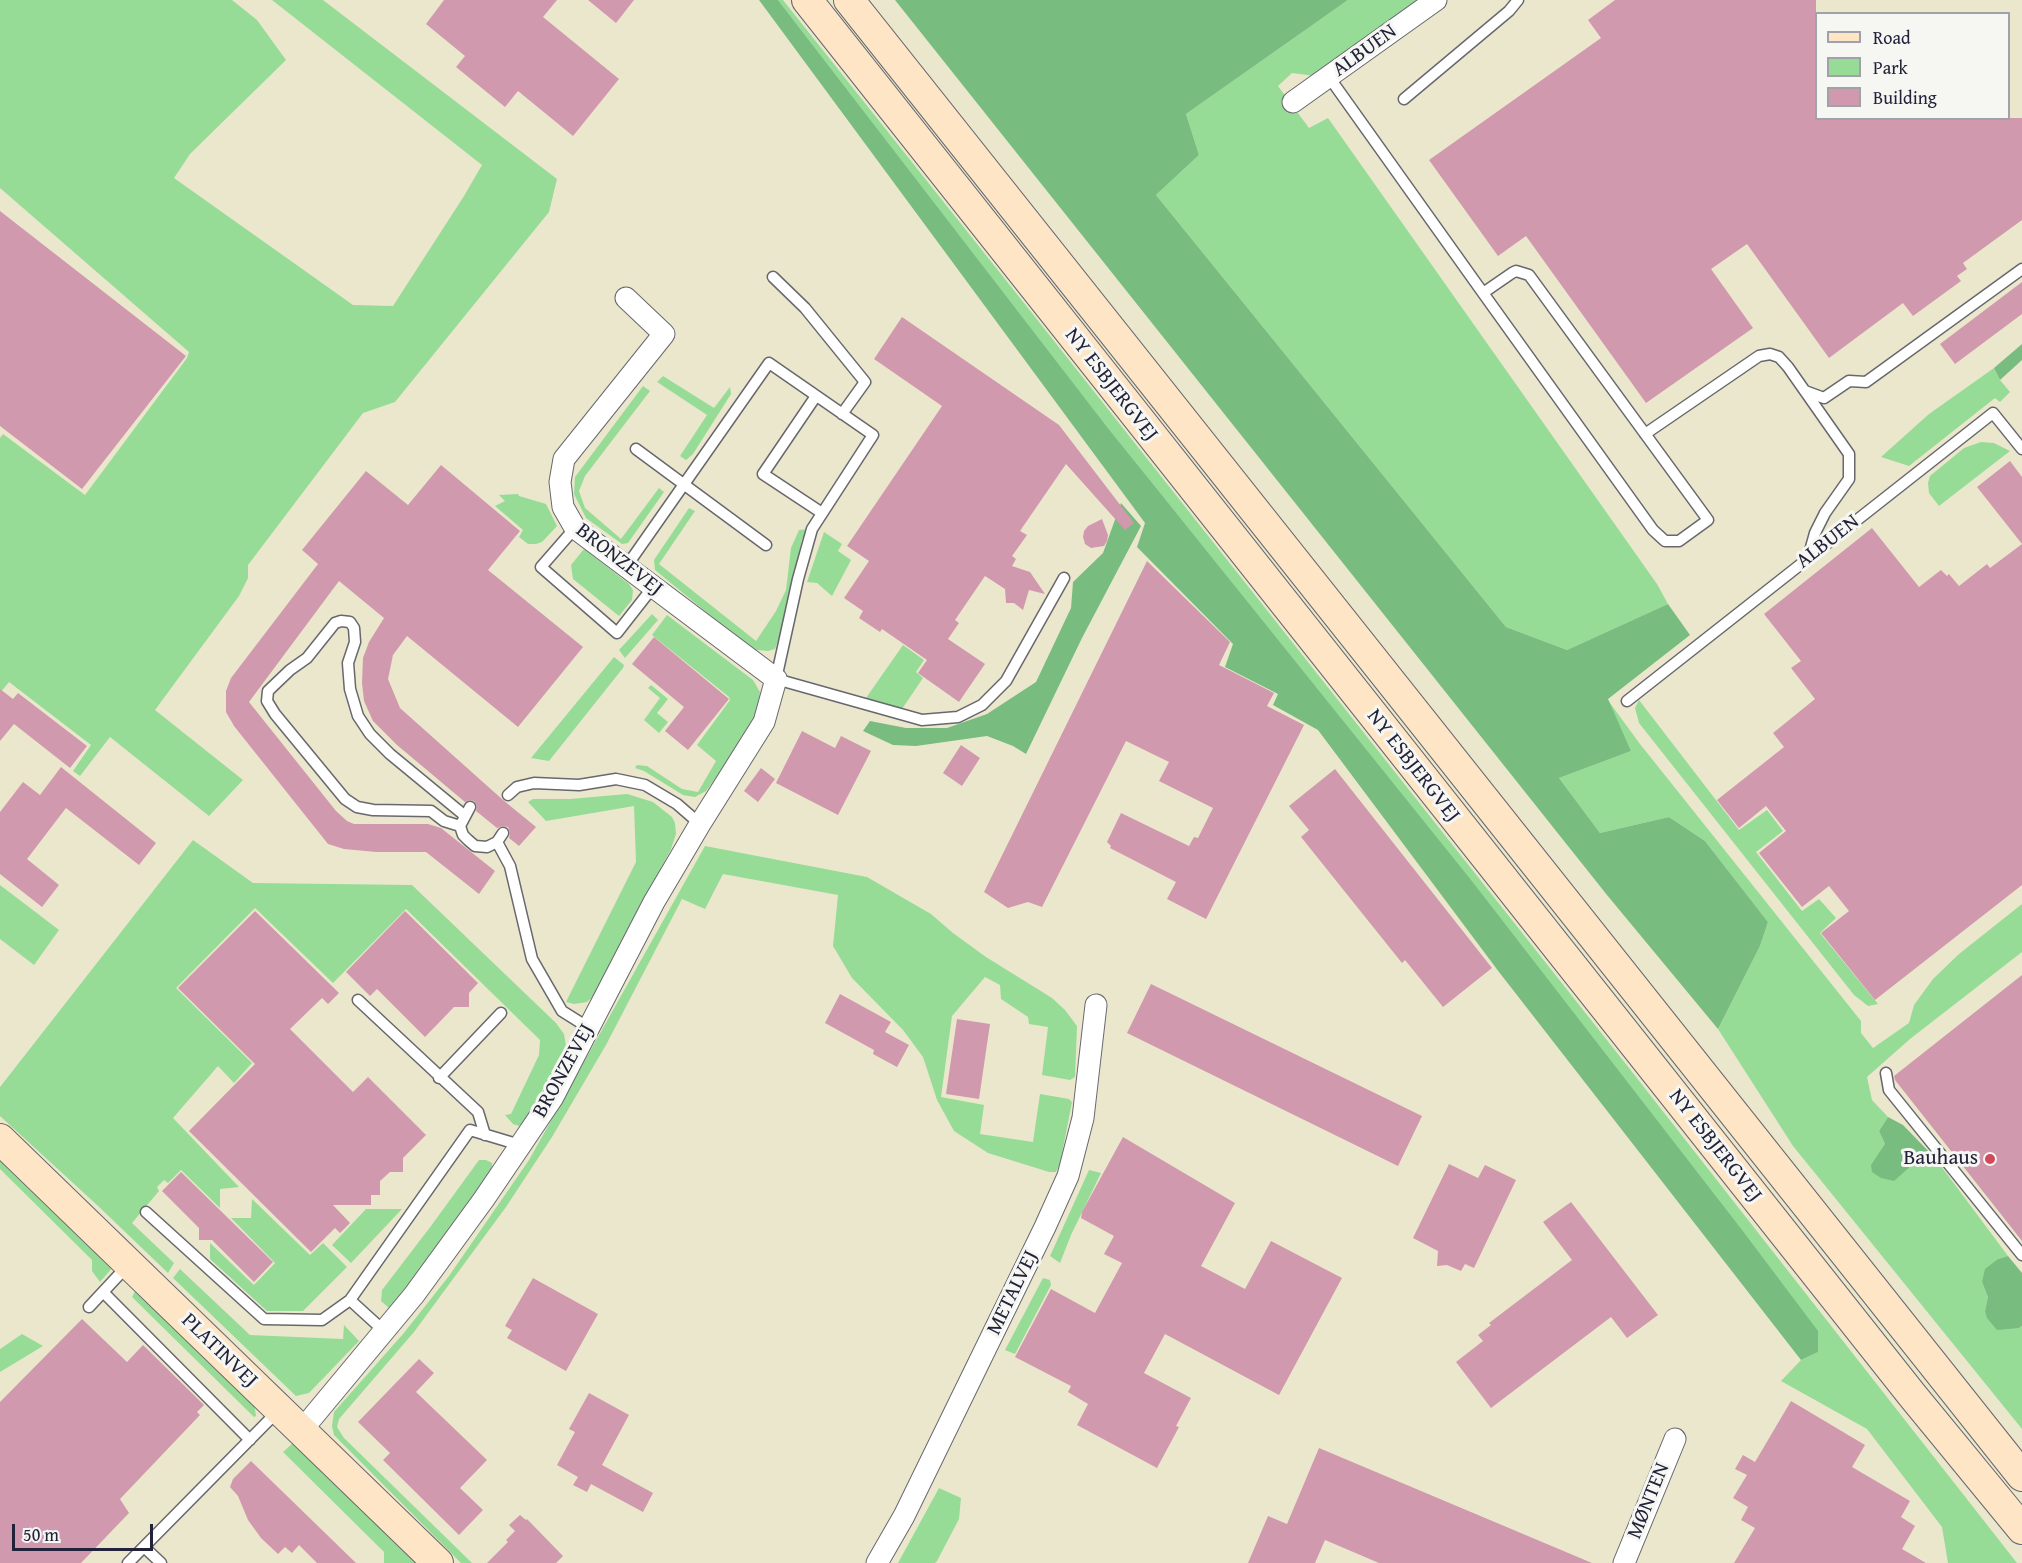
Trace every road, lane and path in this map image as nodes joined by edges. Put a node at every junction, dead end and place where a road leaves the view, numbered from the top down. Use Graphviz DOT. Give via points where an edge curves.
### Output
graph roads {
  1 [pos="807,0"];
  2 [pos="849,0"];
  3 [pos="1436,0"];
  4 [pos="1518,0"];
  5 [pos="1329,77"];
  6 [pos="1404,99"];
  7 [pos="1293,102"];
  8 [pos="2022,269"];
  9 [pos="774,277"];
  10 [pos="1483,293"];
  11 [pos="626,298"];
  12 [pos="1805,391"];
  13 [pos="816,396"];
  14 [pos="842,414"];
  15 [pos="1645,434"];
  16 [pos="636,448"];
  17 [pos="2022,449"];
  18 [pos="684,485"];
  19 [pos="822,513"];
  20 [pos="575,528"];
  21 [pos="766,544"];
  22 [pos="1808,558"];
  23 [pos="626,567"];
  24 [pos="1064,578"];
  25 [pos="653,587"];
  26 [pos="776,679"];
  27 [pos="1627,701"];
  28 [pos="508,795"];
  29 [pos="700,824"];
  30 [pos="460,826"];
  31 [pos="358,1000"];
  32 [pos="1096,1005"];
  33 [pos="501,1013"];
  34 [pos="589,1028"];
  35 [pos="1886,1074"];
  36 [pos="439,1078"];
  37 [pos="485,1135"];
  38 [pos="0,1139"];
  39 [pos="520,1145"];
  40 [pos="146,1212"];
  41 [pos="2022,1256"];
  42 [pos="129,1264"];
  43 [pos="103,1292"];
  44 [pos="350,1300"];
  45 [pos="89,1307"];
  46 [pos="384,1331"];
  47 [pos="279,1410"];
  48 [pos="301,1431"];
  49 [pos="1675,1439"];
  50 [pos="250,1440"];
  51 [pos="2022,1476"];
  52 [pos="2022,1529"];
  53 [pos="144,1547"];
  54 [pos="129,1563"];
  55 [pos="161,1563"];
  56 [pos="438,1563"];
  57 [pos="877,1563"];
  58 [pos="1624,1563"];
  1 -- 52 [label="street, NY ESBJERGVEJ"];
  2 -- 51 [label="street, NY ESBJERGVEJ"];
  3 -- 5 [label="street, ALBUEN"];
  4 -- 6 [label="lane"];
  5 -- 7 [label="street, ALBUEN"];
  5 -- 10 [label="lane"];
  8 -- 12 [label="lane" via="1866,382 1849,381 1824,398"];
  9 -- 14 [label="lane" via="866,382"];
  10 -- 15 [label="lane" via="1516,271 1529,275"];
  10 -- 15 [label="lane" via="1653,530 1665,541 1679,541 1708,520"];
  11 -- 20 [label="street, BRONZEVEJ" via="664,334 564,459 560,482 562,507"];
  12 -- 15 [label="lane" via="1779,357 1759,356"];
  12 -- 22 [label="lane" via="1849,454 1850,478 1825,513"];
  13 -- 14 [label="lane"];
  13 -- 18 [label="lane" via="770,363"];
  13 -- 19 [label="lane" via="763,474"];
  14 -- 19 [label="lane, BRONZEVEJ" via="873,435"];
  16 -- 18 [label="lane"];
  17 -- 22 [label="lane, ALBUEN" via="1993,412"];
  18 -- 21 [label="lane"];
  18 -- 23 [label="lane"];
  19 -- 26 [label="lane, BRONZEVEJ" via="812,529 804,556"];
  20 -- 23 [label="street, BRONZEVEJ"];
  20 -- 25 [label="lane" via="542,567 617,633"];
  22 -- 27 [label="lane, ALBUEN"];
  23 -- 25 [label="street, BRONZEVEJ"];
  24 -- 26 [label="lane" via="1006,681 982,705 958,717 922,720"];
  25 -- 26 [label="street, BRONZEVEJ"];
  26 -- 29 [label="street, BRONZEVEJ" via="764,722"];
  28 -- 29 [label="lane" via="517,787 534,783 579,785 616,779 645,785 677,804"];
  29 -- 34 [label="street, BRONZEVEJ" via="654,902"];
  30 -- 30 [label="lane" via="431,812 357,807 345,799 275,714 267,701 268,691 307,658 335,623 350,622 354,628 348,663 358,716 390,754 467,811"];
  30 -- 34 [label="lane" via="475,846 487,847 500,838 532,959 562,1011"];
  31 -- 36 [label="lane"];
  32 -- 57 [label="street, METALVEJ" via="1083,1118 1068,1176 904,1516"];
  33 -- 36 [label="lane"];
  34 -- 39 [label="street, BRONZEVEJ" via="553,1097"];
  35 -- 41 [label="lane" via="1889,1090"];
  36 -- 37 [label="lane" via="478,1112"];
  37 -- 39 [label="lane"];
  37 -- 44 [label="lane" via="470,1130"];
  38 -- 42 [label="street, PLATINVEJ"];
  39 -- 46 [label="street, BRONZEVEJ"];
  40 -- 44 [label="lane" via="264,1319 322,1320"];
  42 -- 43 [label="lane"];
  42 -- 47 [label="street, PLATINVEJ"];
  43 -- 45 [label="lane"];
  43 -- 50 [label="lane"];
  44 -- 46 [label="lane"];
  46 -- 48 [label="street, BRONZEVEJ"];
  47 -- 48 [label="street, PLATINVEJ"];
  47 -- 50 [label="lane"];
  48 -- 56 [label="street, PLATINVEJ"];
  49 -- 58 [label="street, MØNTEN"];
  50 -- 53 [label="lane"];
  53 -- 54 [label="lane"];
  53 -- 55 [label="lane"];
}
